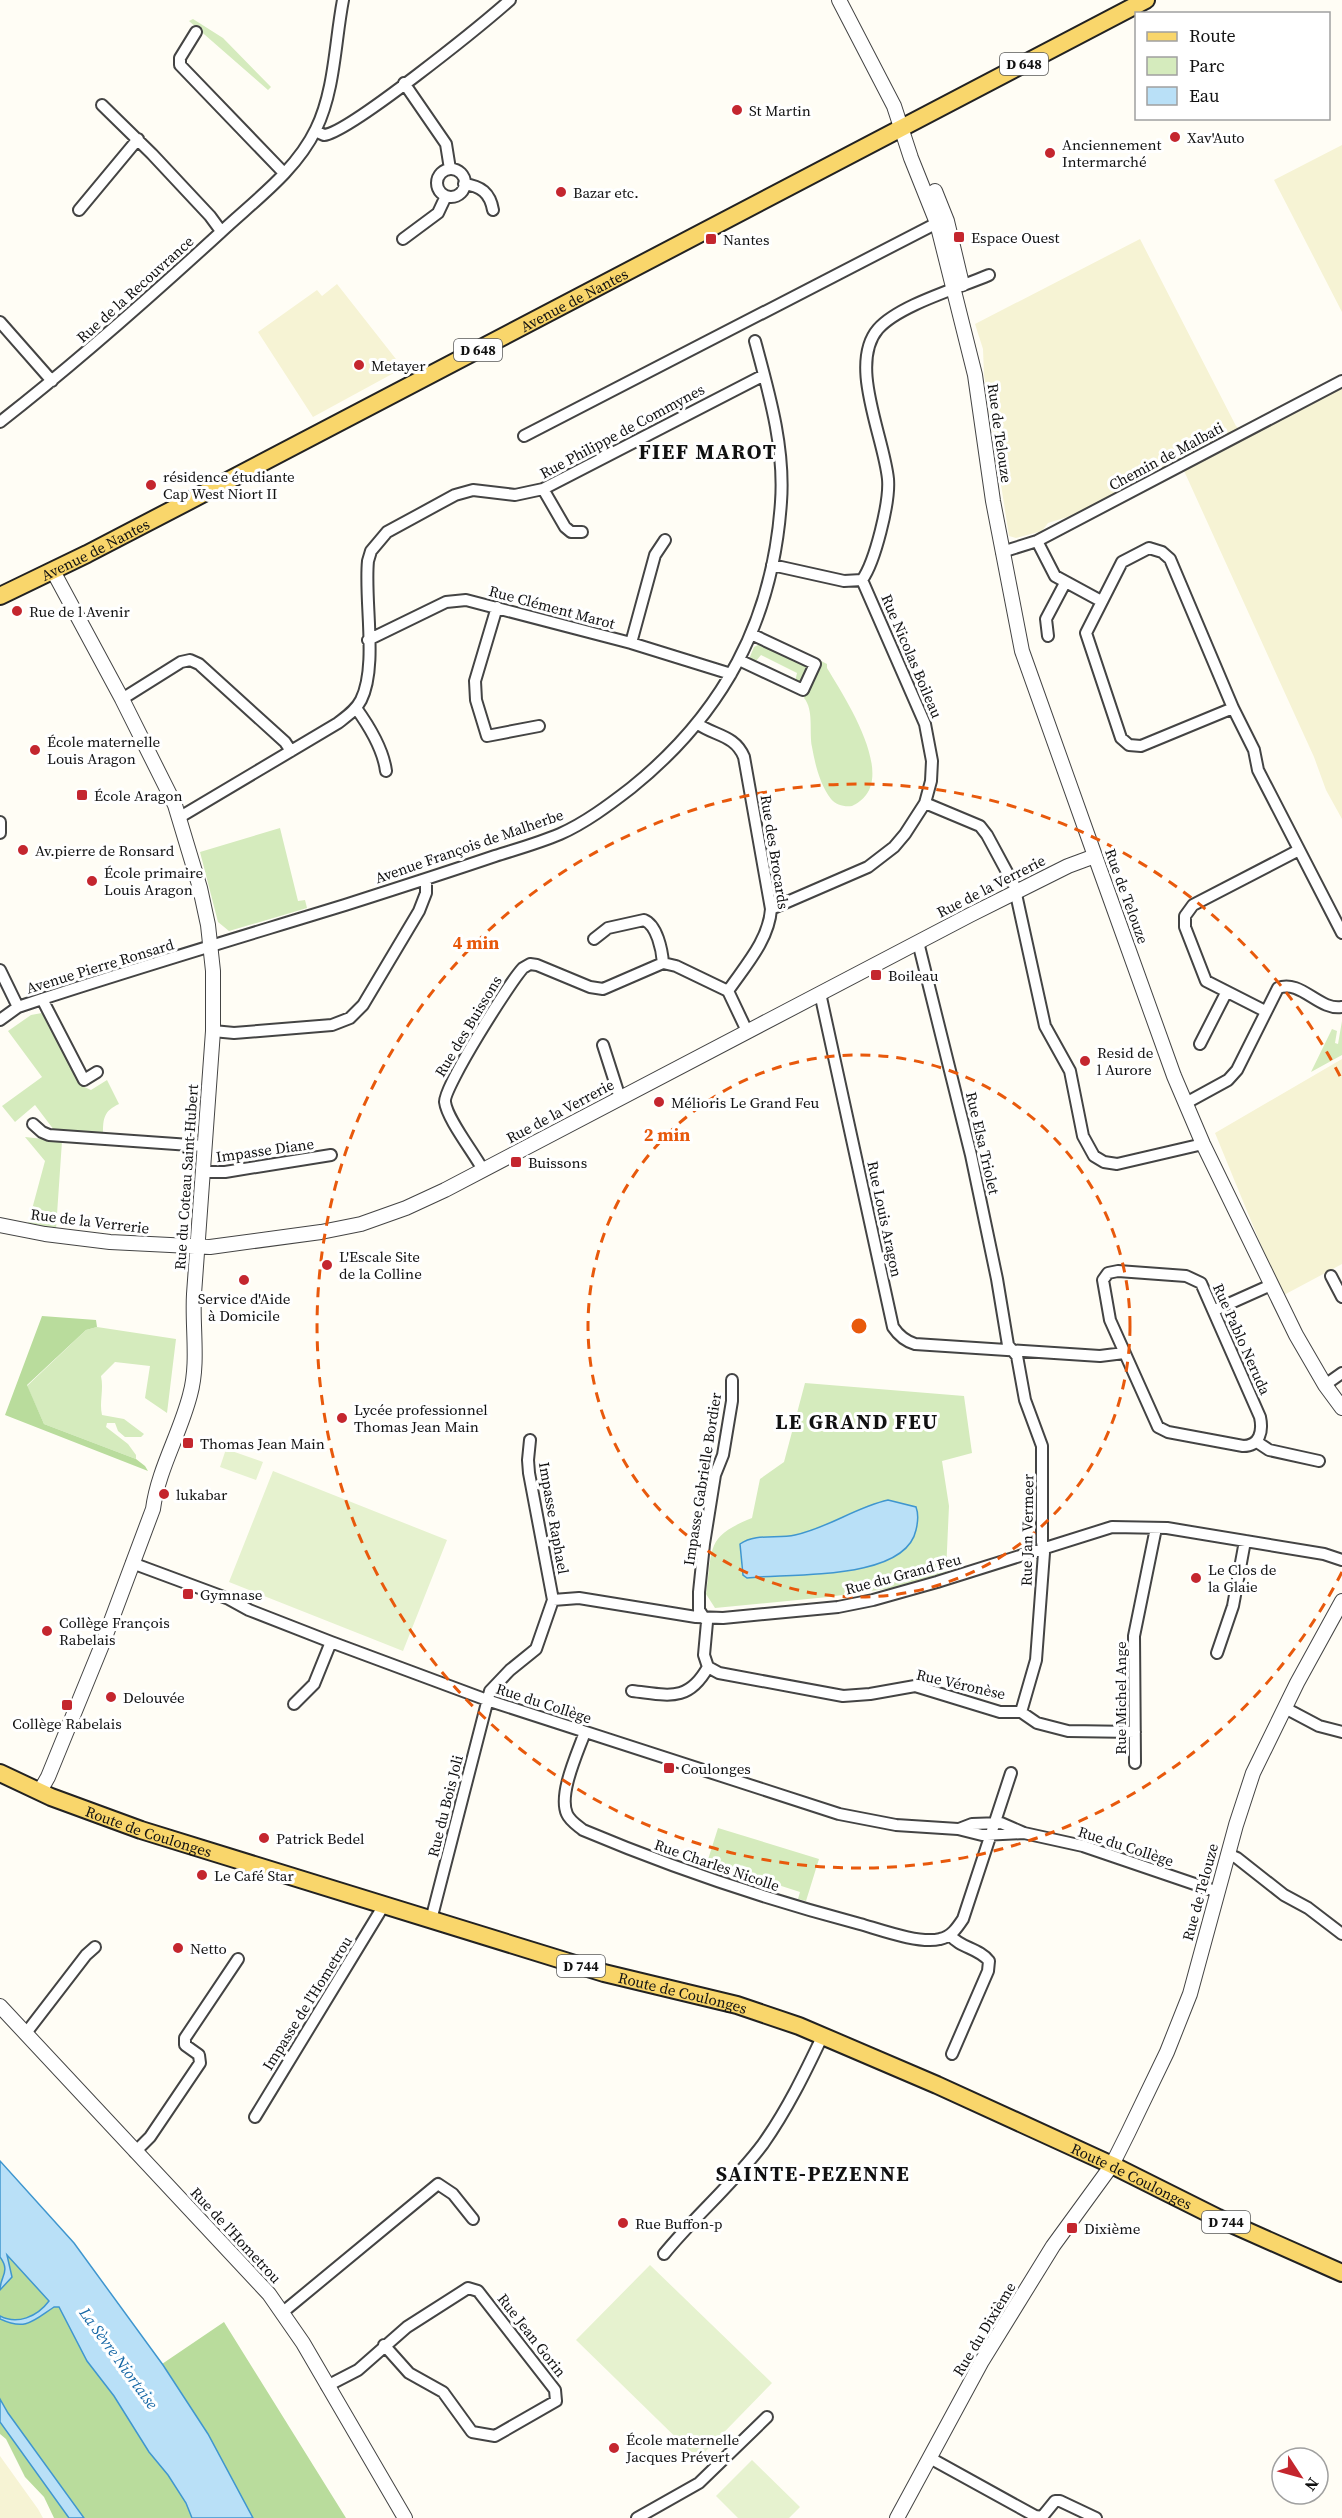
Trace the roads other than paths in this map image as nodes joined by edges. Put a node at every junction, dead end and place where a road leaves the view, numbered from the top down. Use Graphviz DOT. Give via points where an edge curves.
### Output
graph roads {
  1 [pos="343,0"];
  2 [pos="510,0"];
  3 [pos="839,0"];
  4 [pos="1146,0"];
  5 [pos="196,32"];
  6 [pos="404,83"];
  7 [pos="102,105"];
  8 [pos="902,129"];
  9 [pos="315,130"];
  10 [pos="138,139"];
  11 [pos="911,151"];
  12 [pos="450,169"];
  13 [pos="284,173"];
  14 [pos="464,184"];
  15 [pos="446,196"];
  16 [pos="79,210"];
  17 [pos="493,210"];
  18 [pos="937,223"];
  19 [pos="221,231"];
  20 [pos="403,239"];
  21 [pos="989,275"];
  22 [pos="954,289"];
  23 [pos="0,322"];
  24 [pos="755,341"];
  25 [pos="764,375"];
  26 [pos="52,381"];
  27 [pos="1342,381"];
  28 [pos="0,422"];
  29 [pos="524,436"];
  30 [pos="543,489"];
  31 [pos="582,532"];
  32 [pos="665,540"];
  33 [pos="1036,541"];
  34 [pos="1002,552"];
  35 [pos="772,564"];
  36 [pos="53,571"];
  37 [pos="862,580"];
  38 [pos="1065,584"];
  39 [pos="0,596"];
  40 [pos="1101,601"];
  41 [pos="497,608"];
  42 [pos="751,634"];
  43 [pos="1048,636"];
  44 [pos="368,640"];
  45 [pos="630,643"];
  46 [pos="739,660"];
  47 [pos="731,674"];
  48 [pos="122,699"];
  49 [pos="356,708"];
  50 [pos="1233,708"];
  51 [pos="698,724"];
  52 [pos="539,726"];
  53 [pos="291,751"];
  54 [pos="386,771"];
  55 [pos="925,803"];
  56 [pos="180,818"];
  57 [pos="0,822"];
  58 [pos="0,833"];
  59 [pos="1299,850"];
  60 [pos="1095,856"];
  61 [pos="426,880"];
  62 [pos="1016,892"];
  63 [pos="771,909"];
  64 [pos="1342,933"];
  65 [pos="594,939"];
  66 [pos="918,942"];
  67 [pos="211,946"];
  68 [pos="663,963"];
  69 [pos="0,970"];
  70 [pos="728,991"];
  71 [pos="820,993"];
  72 [pos="1226,993"];
  73 [pos="42,999"];
  74 [pos="1342,1006"];
  75 [pos="18,1007"];
  76 [pos="1265,1011"];
  77 [pos="0,1020"];
  78 [pos="747,1030"];
  79 [pos="213,1031"];
  80 [pos="1200,1044"];
  81 [pos="603,1045"];
  82 [pos="97,1072"];
  83 [pos="620,1098"];
  84 [pos="1186,1103"];
  85 [pos="33,1124"];
  86 [pos="1203,1144"];
  87 [pos="204,1146"];
  88 [pos="331,1155"];
  89 [pos="483,1170"];
  90 [pos="203,1173"];
  91 [pos="0,1225"];
  92 [pos="198,1247"];
  93 [pos="1331,1276"];
  94 [pos="1271,1285"];
  95 [pos="1342,1297"];
  96 [pos="1215,1310"];
  97 [pos="1013,1350"];
  98 [pos="1124,1353"];
  99 [pos="1342,1373"];
  100 [pos="732,1380"];
  101 [pos="1325,1385"];
  102 [pos="1342,1408"];
  103 [pos="530,1440"];
  104 [pos="1257,1442"];
  105 [pos="1319,1461"];
  106 [pos="1156,1528"];
  107 [pos="1245,1541"];
  108 [pos="1043,1548"];
  109 [pos="1342,1560"];
  110 [pos="132,1563"];
  111 [pos="553,1600"];
  112 [pos="1342,1601"];
  113 [pos="704,1617"];
  114 [pos="1342,1621"];
  115 [pos="1326,1631"];
  116 [pos="331,1642"];
  117 [pos="1217,1653"];
  118 [pos="708,1667"];
  119 [pos="632,1691"];
  120 [pos="487,1700"];
  121 [pos="294,1704"];
  122 [pos="1285,1708"];
  123 [pos="1021,1712"];
  124 [pos="585,1732"];
  125 [pos="1135,1732"];
  126 [pos="1342,1732"];
  127 [pos="1136,1763"];
  128 [pos="0,1773"];
  129 [pos="1011,1773"];
  130 [pos="39,1791"];
  131 [pos="995,1822"];
  132 [pos="958,1829"];
  133 [pos="1024,1833"];
  134 [pos="991,1835"];
  135 [pos="1228,1854"];
  136 [pos="1218,1892"];
  137 [pos="384,1905"];
  138 [pos="431,1920"];
  139 [pos="1342,1934"];
  140 [pos="950,1935"];
  141 [pos="96,1947"];
  142 [pos="238,1959"];
  143 [pos="0,2006"];
  144 [pos="26,2033"];
  145 [pos="823,2035"];
  146 [pos="952,2054"];
  147 [pos="255,2117"];
  148 [pos="135,2152"];
  149 [pos="1112,2165"];
  150 [pos="473,2218"];
  151 [pos="664,2254"];
  152 [pos="1342,2273"];
  153 [pos="283,2312"];
  154 [pos="384,2345"];
  155 [pos="327,2386"];
  156 [pos="767,2417"];
  157 [pos="930,2458"];
  158 [pos="405,2518"];
  159 [pos="637,2518"];
  160 [pos="897,2518"];
  161 [pos="1096,2518"];
  1 -- 9 [label="street, Rue de la Recouvrance" via="328,92"];
  2 -- 6 [label="street"];
  3 -- 8 [label="street, Rue de Telouze"];
  4 -- 8 [label="main road, Avenue de Nantes / D 648"];
  5 -- 13 [label="street" via="180,58 180,65"];
  6 -- 9 [label="street" via="335,132 324,135"];
  6 -- 12 [label="street" via="446,144"];
  7 -- 10 [label="street"];
  8 -- 11 [label="street, Rue de Telouze"];
  8 -- 36 [label="main road, Avenue de Nantes / D 648"];
  9 -- 13 [label="street, Rue de la Recouvrance"];
  10 -- 16 [label="street"];
  10 -- 19 [label="street"];
  11 -- 18 [label="street, Rue de Telouze"];
  11 -- 22 [label="street, Rue de Telouze" via="920,159 947,221"];
  12 -- 14 [label="street" via="462,175"];
  12 -- 15 [label="street" via="438,179 438,187"];
  13 -- 19 [label="street, Rue de la Recouvrance"];
  14 -- 15 [label="street" via="458,194"];
  14 -- 17 [label="street" via="484,191"];
  15 -- 20 [label="street" via="438,213"];
  18 -- 22 [label="street, Rue de Telouze"];
  18 -- 29 [label="street"];
  19 -- 26 [label="street, Rue de la Recouvrance"];
  21 -- 22 [label="street"];
  22 -- 34 [label="street, Rue de Telouze" via="973,348 972,364"];
  22 -- 37 [label="street" via="887,321 872,337 866,352 888,493 870,565"];
  23 -- 26 [label="street"];
  24 -- 25 [label="street, Avenue François de Malherbe"];
  25 -- 30 [label="street, Rue Philippe de Commynes"];
  25 -- 35 [label="street, Avenue François de Malherbe" via="775,415 781,479"];
  26 -- 28 [label="street, Rue de la Recouvrance"];
  27 -- 33 [label="street, Chemin de Malbati"];
  30 -- 31 [label="street" via="565,527 571,532"];
  30 -- 44 [label="street, Rue Philippe de Commynes" via="515,495 464,491 387,532 368,561"];
  32 -- 45 [label="street" via="655,555"];
  33 -- 34 [label="street, Chemin de Malbati"];
  33 -- 38 [label="street" via="1052,573"];
  34 -- 60 [label="street, Rue de Telouze" via="1022,651"];
  35 -- 37 [label="street" via="844,581"];
  35 -- 42 [label="street, Avenue François de Malherbe"];
  36 -- 39 [label="main road, Avenue de Nantes / D 648"];
  36 -- 48 [label="street, Rue du Coteau Saint-Hubert"];
  37 -- 55 [label="street, Rue Nicolas Boileau" via="925,724 932,761"];
  38 -- 40 [label="street"];
  38 -- 43 [label="street" via="1046,619"];
  40 -- 50 [label="street" via="1122,562 1149,548 1167,554"];
  40 -- 50 [label="street" via="1087,639 1119,734 1125,741 1141,746"];
  41 -- 44 [label="street, Rue Clément Marot" via="456,599"];
  41 -- 45 [label="street, Rue Clément Marot"];
  41 -- 52 [label="street" via="475,681 476,700 487,736"];
  42 -- 46 [label="street, Avenue François de Malherbe"];
  42 -- 46 [label="street" via="815,664 803,690"];
  44 -- 49 [label="street, Rue Philippe de Commynes" via="368,678"];
  45 -- 47 [label="street, Rue Clément Marot"];
  46 -- 47 [label="street, Avenue François de Malherbe"];
  47 -- 51 [label="street, Avenue François de Malherbe"];
  48 -- 53 [label="street" via="186,660 195,661"];
  48 -- 56 [label="street, Rue du Coteau Saint-Hubert"];
  49 -- 53 [label="street"];
  49 -- 54 [label="street" via="384,758"];
  50 -- 59 [label="street" via="1254,750 1258,770"];
  51 -- 61 [label="street, Avenue François de Malherbe" via="648,774 607,807 560,834"];
  51 -- 63 [label="street, Rue des Brocards" via="731,739 744,757"];
  53 -- 56 [label="street"];
  55 -- 62 [label="street" via="984,830"];
  55 -- 63 [label="street, Rue Nicolas Boileau" via="894,847 868,867"];
  56 -- 67 [label="street, Rue du Coteau Saint-Hubert"];
  57 -- 58 [label="street"];
  59 -- 64 [label="street"];
  59 -- 72 [label="street" via="1193,905 1185,916 1185,927 1206,981"];
  60 -- 62 [label="street, Rue de la Verrerie"];
  60 -- 84 [label="street, Rue de Telouze"];
  61 -- 67 [label="street, Avenue François de Malherbe"];
  61 -- 79 [label="street" via="419,911 363,1005 350,1018 332,1025 234,1033"];
  62 -- 66 [label="street, Rue de la Verrerie"];
  62 -- 86 [label="street" via="1045,1026 1070,1071 1083,1136 1094,1156 1117,1164"];
  63 -- 70 [label="street, Rue des Brocards" via="761,943"];
  65 -- 68 [label="street" via="608,927 648,921"];
  66 -- 71 [label="street, Rue de la Verrerie"];
  66 -- 97 [label="street, Rue Elsa Triolet" via="971,1155 1008,1344"];
  67 -- 73 [label="street, Avenue Pierre Ronsard"];
  67 -- 79 [label="street, Rue du Coteau Saint-Hubert"];
  68 -- 70 [label="street"];
  68 -- 89 [label="street, Rue des Buissons" via="603,989 537,965 530,964 516,976 445,1097 447,1110"];
  69 -- 75 [label="street"];
  70 -- 78 [label="street"];
  71 -- 78 [label="street, Rue de la Verrerie"];
  71 -- 97 [label="street, Rue Louis Aragon" via="897,1333 915,1344"];
  72 -- 76 [label="street"];
  72 -- 80 [label="street"];
  73 -- 75 [label="street, Avenue Pierre Ronsard"];
  73 -- 82 [label="street" via="84,1080"];
  74 -- 76 [label="street" via="1330,1007 1283,986 1274,993"];
  75 -- 77 [label="street, Avenue Pierre Ronsard"];
  76 -- 84 [label="street" via="1233,1076"];
  78 -- 83 [label="street, Rue de la Verrerie"];
  79 -- 87 [label="street, Rue du Coteau Saint-Hubert"];
  81 -- 83 [label="street"];
  83 -- 89 [label="street, Rue de la Verrerie"];
  84 -- 86 [label="street, Rue de Telouze"];
  85 -- 87 [label="street" via="49,1135"];
  86 -- 94 [label="street, Rue de Telouze"];
  87 -- 90 [label="street, Rue du Coteau Saint-Hubert"];
  88 -- 90 [label="street, Impasse Diane"];
  89 -- 92 [label="street, Rue de la Verrerie" via="425,1200 369,1221 321,1232"];
  90 -- 92 [label="street, Rue du Coteau Saint-Hubert"];
  91 -- 92 [label="street, Rue de la Verrerie" via="110,1242"];
  92 -- 110 [label="street, Rue du Coteau Saint-Hubert" via="191,1394"];
  93 -- 95 [label="street"];
  94 -- 96 [label="street"];
  94 -- 101 [label="street, Rue de Telouze"];
  96 -- 98 [label="street, Rue Pablo Neruda" via="1201,1283 1192,1277 1108,1273 1102,1283 1108,1313"];
  96 -- 104 [label="street, Rue Pablo Neruda" via="1260,1417"];
  97 -- 98 [label="street" via="1100,1356"];
  97 -- 108 [label="street, Rue Jan Vermeer" via="1042,1446"];
  98 -- 104 [label="street, Rue Pablo Neruda" via="1155,1422 1163,1430 1243,1446"];
  99 -- 101 [label="street"];
  100 -- 113 [label="street, Impasse Gabrielle Bordier" via="723,1455 715,1475 704,1544 699,1610"];
  101 -- 102 [label="street, Rue de Telouze"];
  103 -- 111 [label="street, Impasse Raphael" via="529,1473"];
  104 -- 105 [label="street, Rue Pablo Neruda" via="1269,1450"];
  106 -- 107 [label="street, Rue du Grand Feu"];
  106 -- 108 [label="street, Rue du Grand Feu" via="1102,1529"];
  106 -- 125 [label="street, Rue Michel Ange" via="1134,1636"];
  107 -- 109 [label="street, Rue du Grand Feu"];
  107 -- 117 [label="street" via="1233,1606"];
  108 -- 113 [label="street, Rue du Grand Feu" via="873,1600 827,1608"];
  108 -- 123 [label="street, Rue Jan Vermeer" via="1036,1660"];
  110 -- 116 [label="street, Rue du Collège"];
  110 -- 130 [label="street, Rue du Coteau Saint-Hubert" via="70,1725"];
  111 -- 113 [label="street, Rue du Grand Feu" via="579,1598"];
  111 -- 120 [label="street" via="536,1649 498,1682"];
  112 -- 115 [label="street, Rue de Telouze"];
  113 -- 118 [label="street" via="704,1655"];
  114 -- 115 [label="street, Rue de Telouze"];
  115 -- 122 [label="street, Rue de Telouze"];
  116 -- 120 [label="street, Rue du Collège"];
  116 -- 121 [label="street" via="314,1684"];
  118 -- 119 [label="street" via="698,1684 682,1694"];
  118 -- 123 [label="street, Rue Véronèse" via="719,1673 843,1696 915,1686 1000,1712"];
  120 -- 124 [label="street, Rue du Collège"];
  120 -- 138 [label="street, Rue du Bois Joli"];
  122 -- 126 [label="street" via="1319,1726"];
  122 -- 135 [label="street, Rue de Telouze" via="1253,1773"];
  123 -- 125 [label="street, Rue Véronèse" via="1037,1723 1068,1731"];
  124 -- 132 [label="street, Rue du Collège" via="839,1814 896,1825"];
  124 -- 140 [label="street, Rue Charles Nicolle" via="565,1794 567,1814 583,1830 658,1861 795,1907 930,1940"];
  125 -- 127 [label="street, Rue Michel Ange"];
  128 -- 130 [label="main road, Route de Coulonges / D 744"];
  129 -- 131 [label="street"];
  130 -- 137 [label="main road, Route de Coulonges / D 744" via="110,1820"];
  131 -- 132 [label="street, Rue du Collège"];
  131 -- 133 [label="street, Rue du Collège"];
  131 -- 134 [label="street"];
  132 -- 134 [label="street, Rue du Collège"];
  133 -- 134 [label="street, Rue du Collège"];
  133 -- 136 [label="street, Rue du Collège" via="1083,1846"];
  134 -- 140 [label="street" via="963,1919"];
  135 -- 136 [label="street, Rue de Telouze"];
  135 -- 139 [label="street"];
  136 -- 149 [label="street, Rue de Telouze" via="1180,2019"];
  137 -- 138 [label="main road, Route de Coulonges / D 744"];
  137 -- 147 [label="street, Impasse de l'Hometrou"];
  138 -- 145 [label="main road, Route de Coulonges / D 744" via="604,1973 758,2012"];
  140 -- 146 [label="street" via="989,1961"];
  141 -- 144 [label="street"];
  142 -- 148 [label="street" via="185,2038 185,2045 199,2055 200,2063 150,2137"];
  143 -- 144 [label="street, Rue de l'Hometrou"];
  144 -- 148 [label="street, Rue de l'Hometrou"];
  145 -- 149 [label="main road, Route de Coulonges / D 744"];
  145 -- 151 [label="street" via="785,2111 762,2144"];
  148 -- 153 [label="street, Rue de l'Hometrou"];
  149 -- 152 [label="main road, Route de Coulonges / D 744"];
  149 -- 157 [label="street, Rue du Dixième" via="1023,2294"];
  150 -- 153 [label="street" via="453,2194 438,2184"];
  153 -- 155 [label="street, Rue de l'Hometrou"];
  154 -- 154 [label="street, Rue Jean Gorin" via="468,2288 478,2291 555,2390 556,2402 495,2436 472,2432 443,2392 409,2373"];
  154 -- 155 [label="street, Rue Jean Gorin" via="358,2370"];
  155 -- 158 [label="street, Rue de l'Hometrou"];
  156 -- 159 [label="street" via="699,2483"];
  157 -- 160 [label="street, Rue du Dixième"];
  157 -- 161 [label="street" via="1035,2516 1042,2517 1055,2501 1060,2501"];
}
